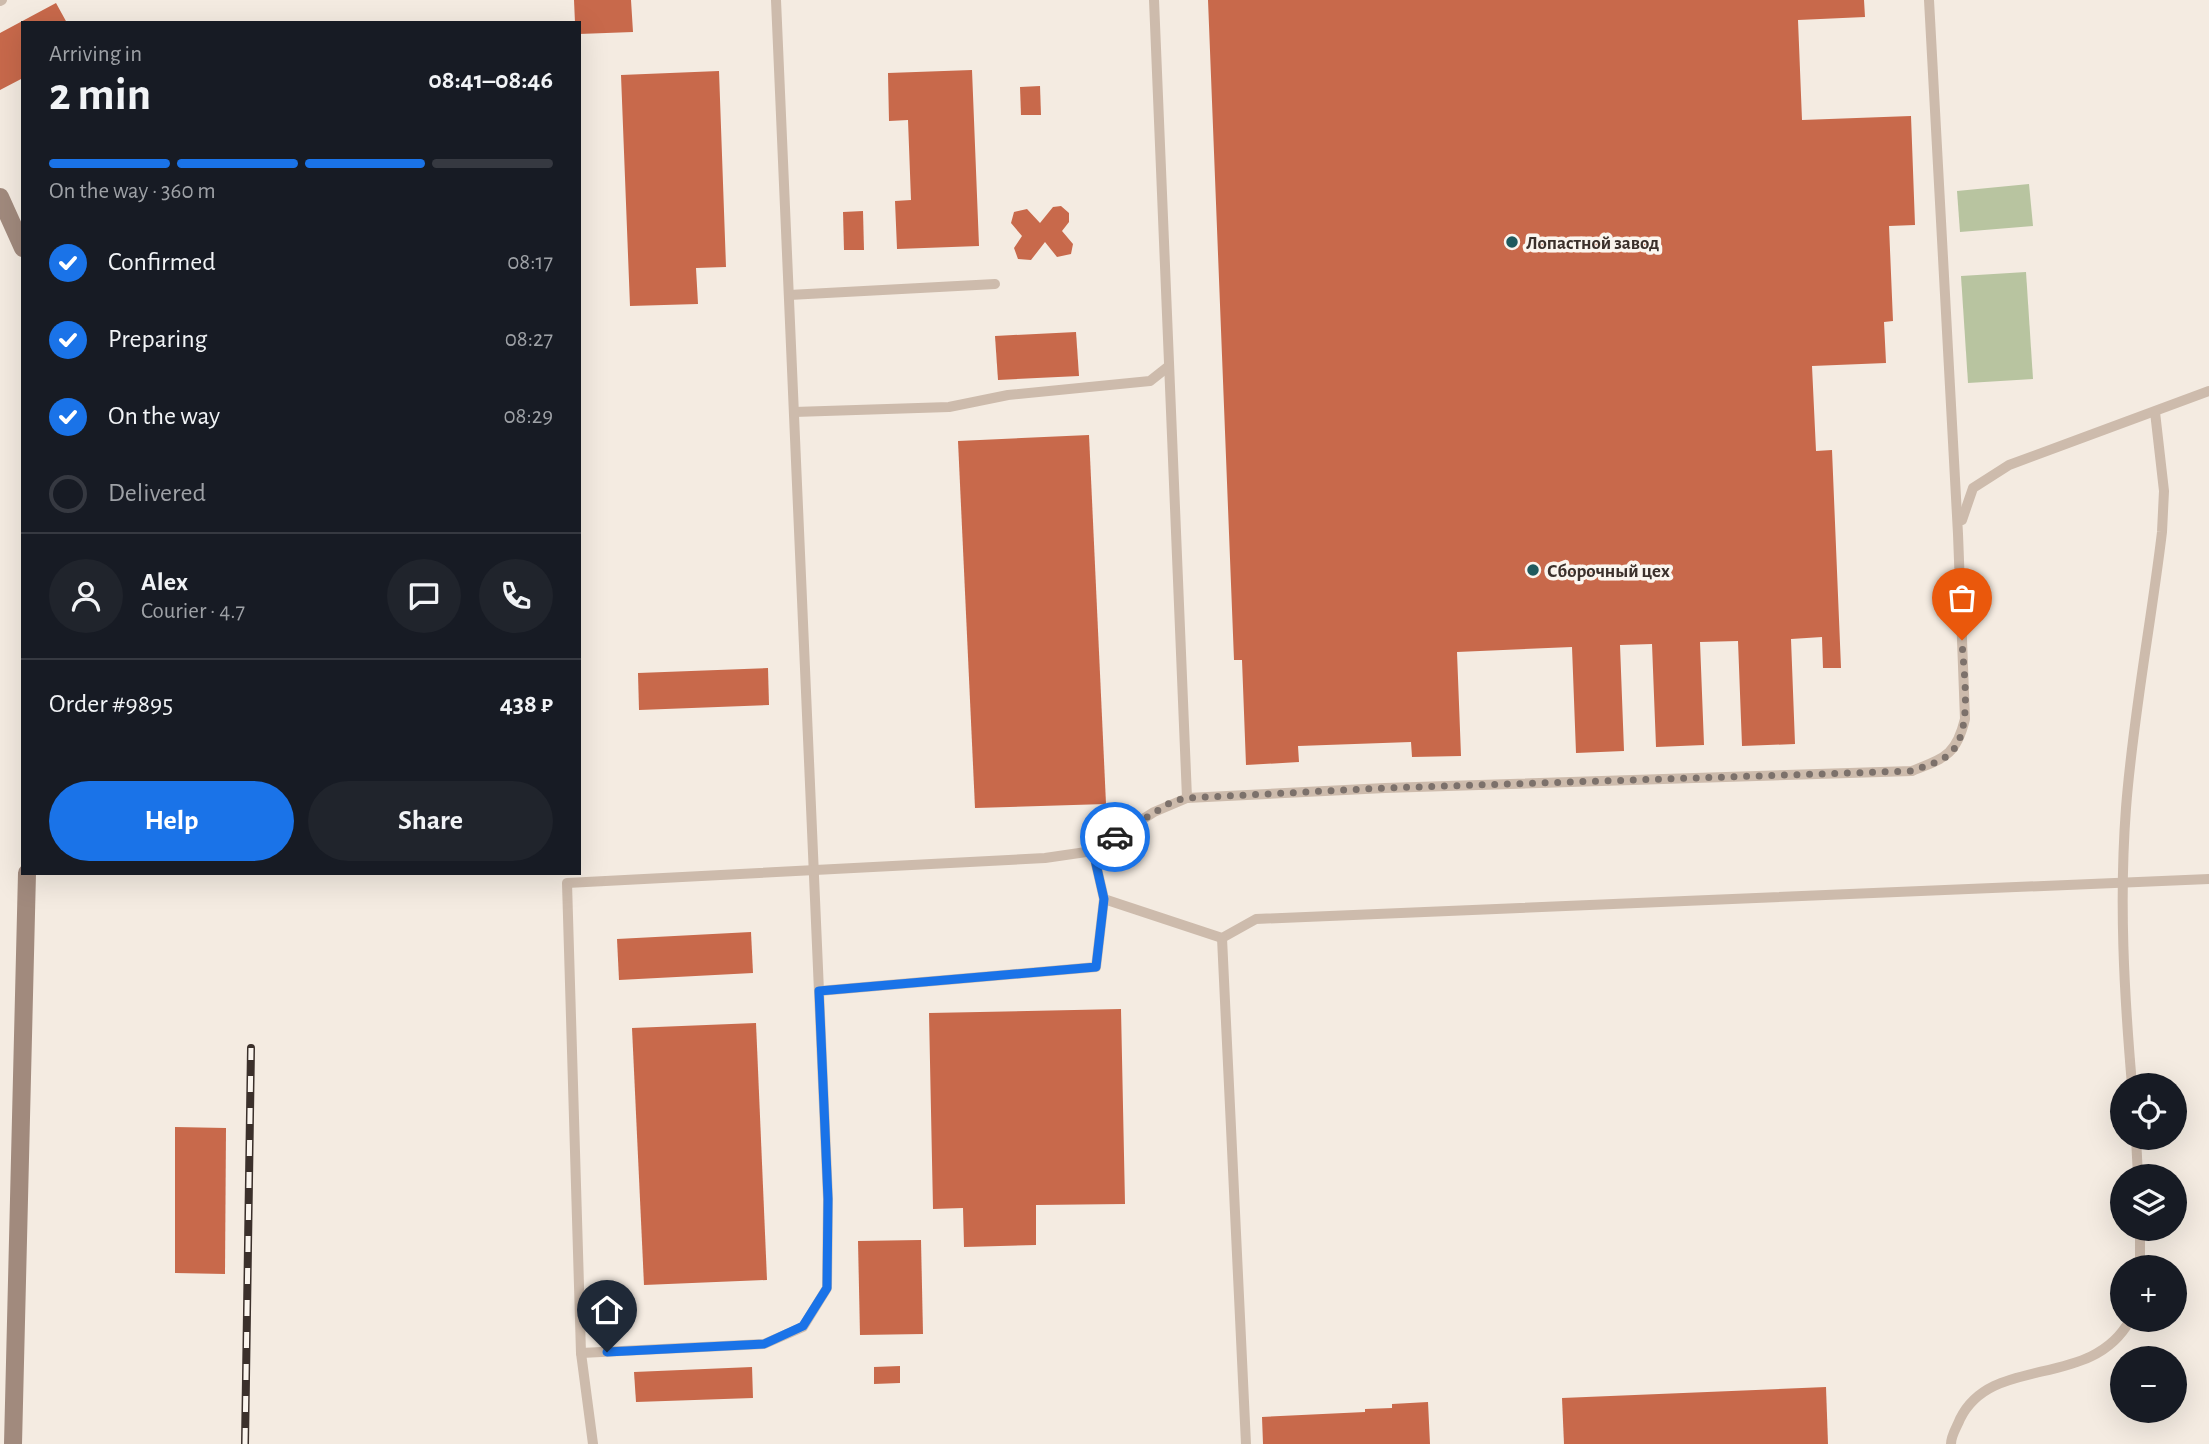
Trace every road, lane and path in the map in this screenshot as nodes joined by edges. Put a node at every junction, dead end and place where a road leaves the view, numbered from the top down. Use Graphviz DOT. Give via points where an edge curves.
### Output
graph roads {
  1 [pos="776,0"];
  2 [pos="1154,0"];
  3 [pos="1930,0"];
  4 [pos="0,197"];
  5 [pos="21,244"];
  6 [pos="995,284"];
  7 [pos="789,295"];
  8 [pos="1169,366"];
  9 [pos="1150,381"];
  10 [pos="2209,391"];
  11 [pos="1170,395"];
  12 [pos="794,412"];
  13 [pos="2155,412"];
  14 [pos="1958,534"];
  15 [pos="1187,798"];
  16 [pos="1093,851"];
  17 [pos="814,868"];
  18 [pos="27,875"];
  19 [pos="2209,879"];
  20 [pos="2124,884"];
  21 [pos="1104,899"];
  22 [pos="1222,939"];
  23 [pos="819,991"];
  24 [pos="2132,1073"];
  25 [pos="2121,1332"];
  26 [pos="581,1353"];
  27 [pos="13,1444"];
  28 [pos="593,1444"];
  29 [pos="1247,1444"];
  30 [pos="1951,1444"];
  1 -- 7 [label="lane"];
  2 -- 8 [label="lane"];
  3 -- 14 [label="lane"];
  4 -- 5 [label="main road"];
  6 -- 7 [label="lane"];
  7 -- 12 [label="lane"];
  8 -- 9 [label="lane"];
  8 -- 11 [label="lane"];
  9 -- 11 [label="lane"];
  9 -- 12 [label="lane" via="1008,395 949,407"];
  10 -- 13 [label="lane"];
  11 -- 15 [label="lane"];
  12 -- 17 [label="lane"];
  13 -- 14 [label="lane" via="2008,465 1987,477 1973,488"];
  13 -- 20 [label="lane" via="2164,491 2162,532 2126,807"];
  14 -- 15 [label="lane" via="1965,719 1949,755 1912,771"];
  15 -- 16 [label="lane" via="1154,812"];
  16 -- 17 [label="lane" via="1045,858"];
  16 -- 21 [label="lane"];
  17 -- 23 [label="lane"];
  17 -- 26 [label="lane" via="567,884"];
  18 -- 27 [label="main road"];
  19 -- 20 [label="lane"];
  20 -- 22 [label="lane" via="1256,919"];
  20 -- 24 [label="lane" via="2123,977"];
  21 -- 22 [label="lane"];
  21 -- 23 [label="lane" via="1096,967"];
  22 -- 29 [label="lane"];
  23 -- 26 [label="lane" via="827,1288 803,1326 764,1344"];
  25 -- 30 [label="lane" via="2110,1347 2081,1362 1997,1384 1968,1404"];
  26 -- 28 [label="lane"];
}
